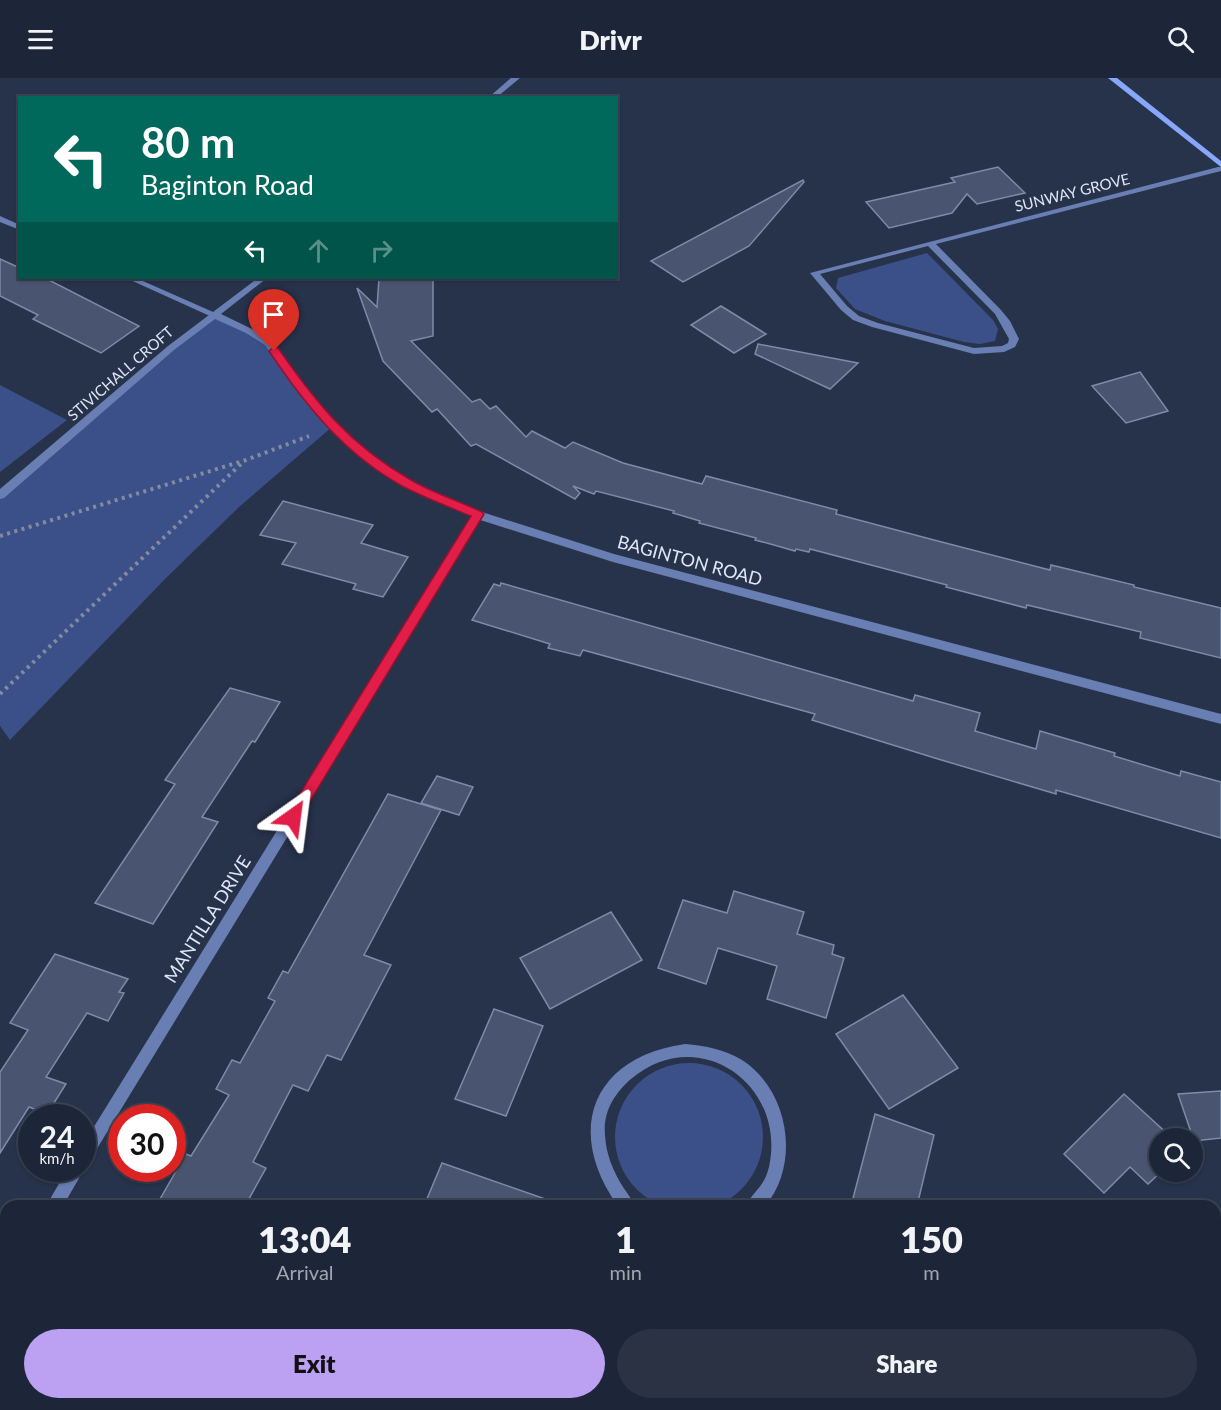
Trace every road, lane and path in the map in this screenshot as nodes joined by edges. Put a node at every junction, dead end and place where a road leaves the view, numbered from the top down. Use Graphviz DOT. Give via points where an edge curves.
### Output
graph roads {
  1 [pos="516,78"];
  2 [pos="1112,78"];
  3 [pos="494,96"];
  4 [pos="1221,167"];
  5 [pos="0,219"];
  6 [pos="18,227"];
  7 [pos="931,244"];
  8 [pos="132,279"];
  9 [pos="262,279"];
  10 [pos="215,315"];
  11 [pos="332,428"];
  12 [pos="246,460"];
  13 [pos="0,495"];
  14 [pos="478,514"];
  15 [pos="0,536"];
  16 [pos="0,694"];
  17 [pos="1221,719"];
  18 [pos="96,1137"];
  19 [pos="69,1182"];
  20 [pos="58,1200"];
  21 [pos="622,1200"];
  22 [pos="762,1200"];
  1 -- 3 [label="street"];
  2 -- 4 [label="main road"];
  4 -- 7 [label="street, SUNWAY GROVE"];
  5 -- 6 [label="street"];
  7 -- 7 [label="street, SUNWAY GROVE" via="1005,321 1014,339 1012,345 974,351 875,326 844,308 814,273"];
  8 -- 10 [label="street, BAGINTON ROAD"];
  9 -- 10 [label="street, STIVICHALL CROFT"];
  10 -- 11 [label="street, BAGINTON ROAD" via="268,343"];
  10 -- 13 [label="street, STIVICHALL CROFT"];
  11 -- 12 [label="path"];
  11 -- 14 [label="street, BAGINTON ROAD" via="387,471"];
  12 -- 15 [label="path"];
  12 -- 16 [label="path"];
  14 -- 17 [label="street, BAGINTON ROAD" via="613,558"];
  14 -- 18 [label="street, MANTILLA DRIVE"];
  19 -- 20 [label="street"];
  21 -- 22 [label="street" via="599,1151 601,1108 628,1071 650,1057 688,1051 722,1056 743,1068 770,1101 777,1122 777,1166"];
}
